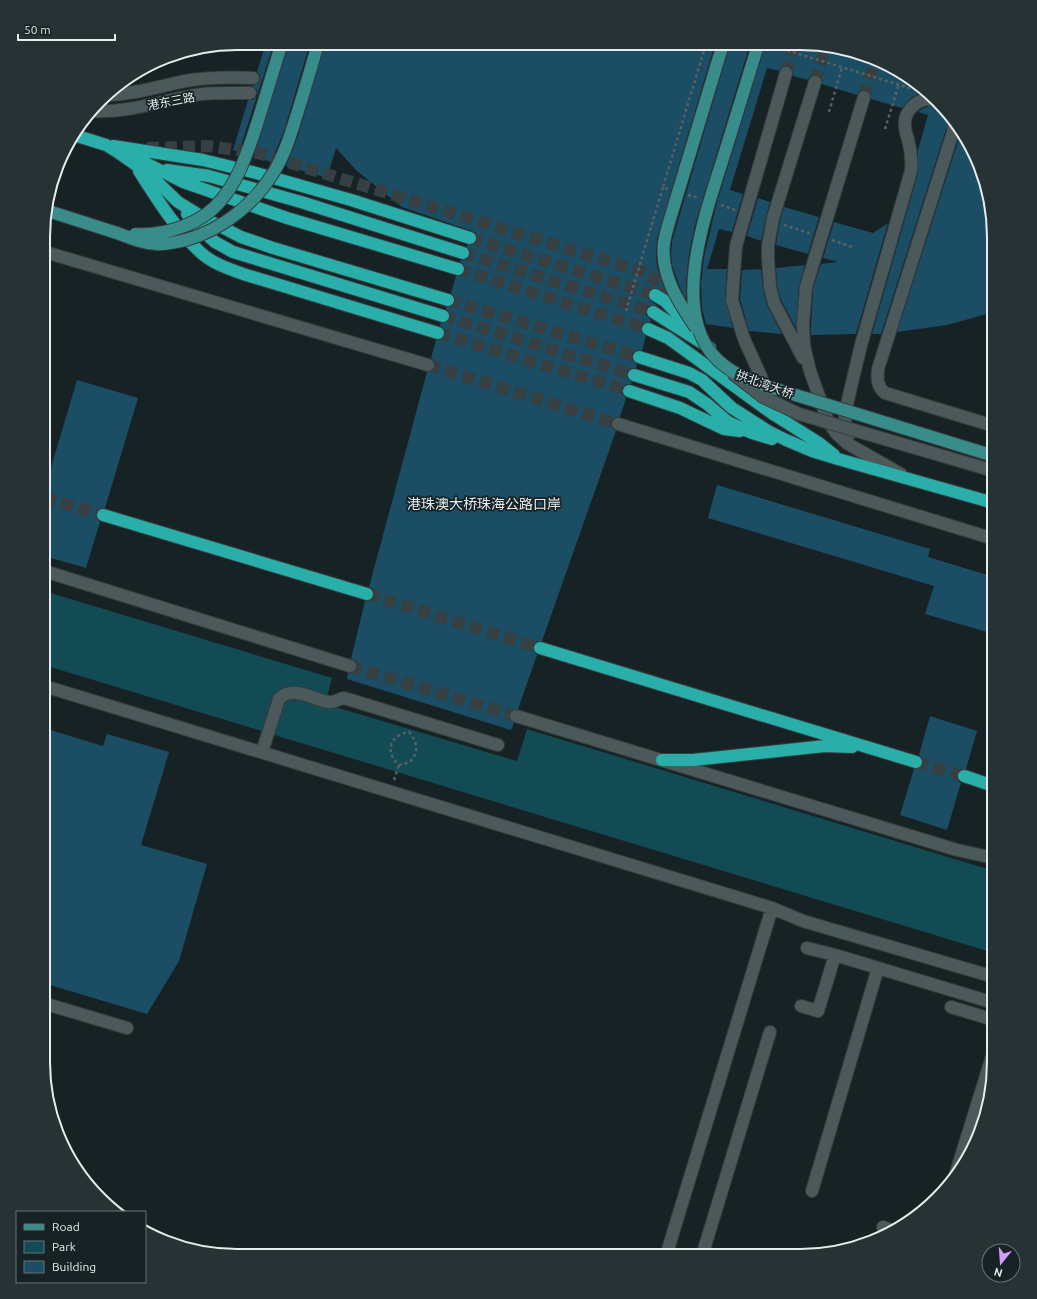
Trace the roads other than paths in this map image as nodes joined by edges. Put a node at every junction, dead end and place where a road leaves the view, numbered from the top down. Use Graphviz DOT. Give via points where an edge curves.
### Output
graph roads {
  1 [pos="280,50"];
  2 [pos="316,50"];
  3 [pos="721,50"];
  4 [pos="756,50"];
  5 [pos="786,73"];
  6 [pos="253,78"];
  7 [pos="815,82"];
  8 [pos="250,93"];
  9 [pos="117,94"];
  10 [pos="864,97"];
  11 [pos="925,99"];
  12 [pos="100,111"];
  13 [pos="953,130"];
  14 [pos="80,137"];
  15 [pos="106,145"];
  16 [pos="133,162"];
  17 [pos="158,168"];
  18 [pos="178,202"];
  19 [pos="52,212"];
  20 [pos="118,233"];
  21 [pos="470,238"];
  22 [pos="50,253"];
  23 [pos="464,253"];
  24 [pos="458,269"];
  25 [pos="655,295"];
  26 [pos="448,300"];
  27 [pos="653,312"];
  28 [pos="443,316"];
  29 [pos="648,329"];
  30 [pos="699,333"];
  31 [pos="438,334"];
  32 [pos="712,350"];
  33 [pos="639,358"];
  34 [pos="428,365"];
  35 [pos="728,370"];
  36 [pos="810,371"];
  37 [pos="634,375"];
  38 [pos="629,391"];
  39 [pos="774,407"];
  40 [pos="618,424"];
  41 [pos="987,424"];
  42 [pos="752,433"];
  43 [pos="815,447"];
  44 [pos="864,454"];
  45 [pos="987,454"];
  46 [pos="987,469"];
  47 [pos="912,481"];
  48 [pos="987,501"];
  49 [pos="102,515"];
  50 [pos="987,537"];
  51 [pos="50,573"];
  52 [pos="367,594"];
  53 [pos="540,648"];
  54 [pos="350,666"];
  55 [pos="50,688"];
  56 [pos="516,716"];
  57 [pos="498,745"];
  58 [pos="871,748"];
  59 [pos="262,752"];
  60 [pos="662,760"];
  61 [pos="916,762"];
  62 [pos="964,776"];
  63 [pos="987,784"];
  64 [pos="987,857"];
  65 [pos="772,908"];
  66 [pos="807,948"];
  67 [pos="834,956"];
  68 [pos="878,968"];
  69 [pos="987,975"];
  70 [pos="987,1001"];
  71 [pos="50,1005"];
  72 [pos="801,1006"];
  73 [pos="951,1007"];
  74 [pos="987,1018"];
  75 [pos="127,1028"];
  76 [pos="770,1032"];
  77 [pos="987,1072"];
  78 [pos="960,1158"];
  79 [pos="812,1191"];
  80 [pos="668,1249"];
  81 [pos="704,1249"];
  1 -- 20 [label="main road, bridge" via="244,160 222,201 197,220 178,228 145,235"];
  2 -- 20 [label="main road, bridge" via="294,126 276,170 241,211 224,224 198,236 175,242 156,244"];
  3 -- 30 [label="main road, bridge" via="664,244 665,268 671,288"];
  4 -- 30 [label="main road, 拱北湾大桥, bridge" via="701,229 694,285 694,309"];
  5 -- 39 [label="street" via="736,246 732,300 744,340"];
  6 -- 9 [label="street" via="187,81"];
  7 -- 36 [label="street" via="773,218 768,246 770,287 774,303"];
  8 -- 12 [label="street, 港东三路" via="186,96 130,109"];
  10 -- 36 [label="street" via="806,287 804,346"];
  11 -- 44 [label="street" via="908,111 905,120 912,161 911,171 861,345 845,413 845,429"];
  13 -- 41 [label="street" via="878,369 878,383 885,393"];
  14 -- 15 [label="highway"];
  15 -- 16 [label="highway"];
  15 -- 17 [label="highway"];
  15 -- 21 [label="highway" via="203,160 256,173"];
  16 -- 18 [label="highway"];
  16 -- 31 [label="highway" via="174,222 199,252 220,265"];
  17 -- 23 [label="highway" via="209,176"];
  17 -- 24 [label="highway" via="183,182 287,218"];
  18 -- 26 [label="highway" via="241,237"];
  18 -- 28 [label="highway" via="214,242 233,252"];
  19 -- 20 [label="main road"];
  22 -- 34 [label="street"];
  25 -- 32 [label="highway" via="665,301"];
  27 -- 32 [label="highway"];
  29 -- 43 [label="highway" via="668,338"];
  30 -- 35 [label="main road, 拱北湾大桥, bridge" via="713,355"];
  32 -- 39 [label="highway"];
  33 -- 43 [label="highway" via="689,373 702,380 750,421 768,431"];
  35 -- 45 [label="main road, 拱北湾大桥, bridge" via="776,389"];
  35 -- 46 [label="street, bridge" via="763,397 799,414"];
  36 -- 44 [label="street" via="828,421 836,433"];
  37 -- 42 [label="highway" via="689,392 728,422"];
  38 -- 42 [label="highway" via="680,408 724,429"];
  39 -- 43 [label="highway"];
  40 -- 50 [label="street"];
  42 -- 43 [label="highway"];
  43 -- 47 [label="highway" via="838,459"];
  44 -- 47 [label="street"];
  47 -- 48 [label="highway"];
  49 -- 52 [label="highway"];
  51 -- 54 [label="street"];
  53 -- 58 [label="highway"];
  55 -- 59 [label="street"];
  56 -- 60 [label="street"];
  57 -- 59 [label="street" via="344,698 330,703 293,693 283,695 280,699"];
  58 -- 60 [label="highway" via="825,746 692,760"];
  58 -- 61 [label="highway"];
  59 -- 65 [label="street"];
  60 -- 64 [label="street"];
  62 -- 63 [label="highway"];
  65 -- 69 [label="street" via="803,920"];
  65 -- 80 [label="street"];
  66 -- 67 [label="street"];
  67 -- 68 [label="street"];
  67 -- 72 [label="street" via="818,1011"];
  68 -- 70 [label="street"];
  68 -- 79 [label="street"];
  71 -- 75 [label="street"];
  73 -- 74 [label="street"];
  76 -- 81 [label="street"];
  77 -- 78 [label="street"];
}
